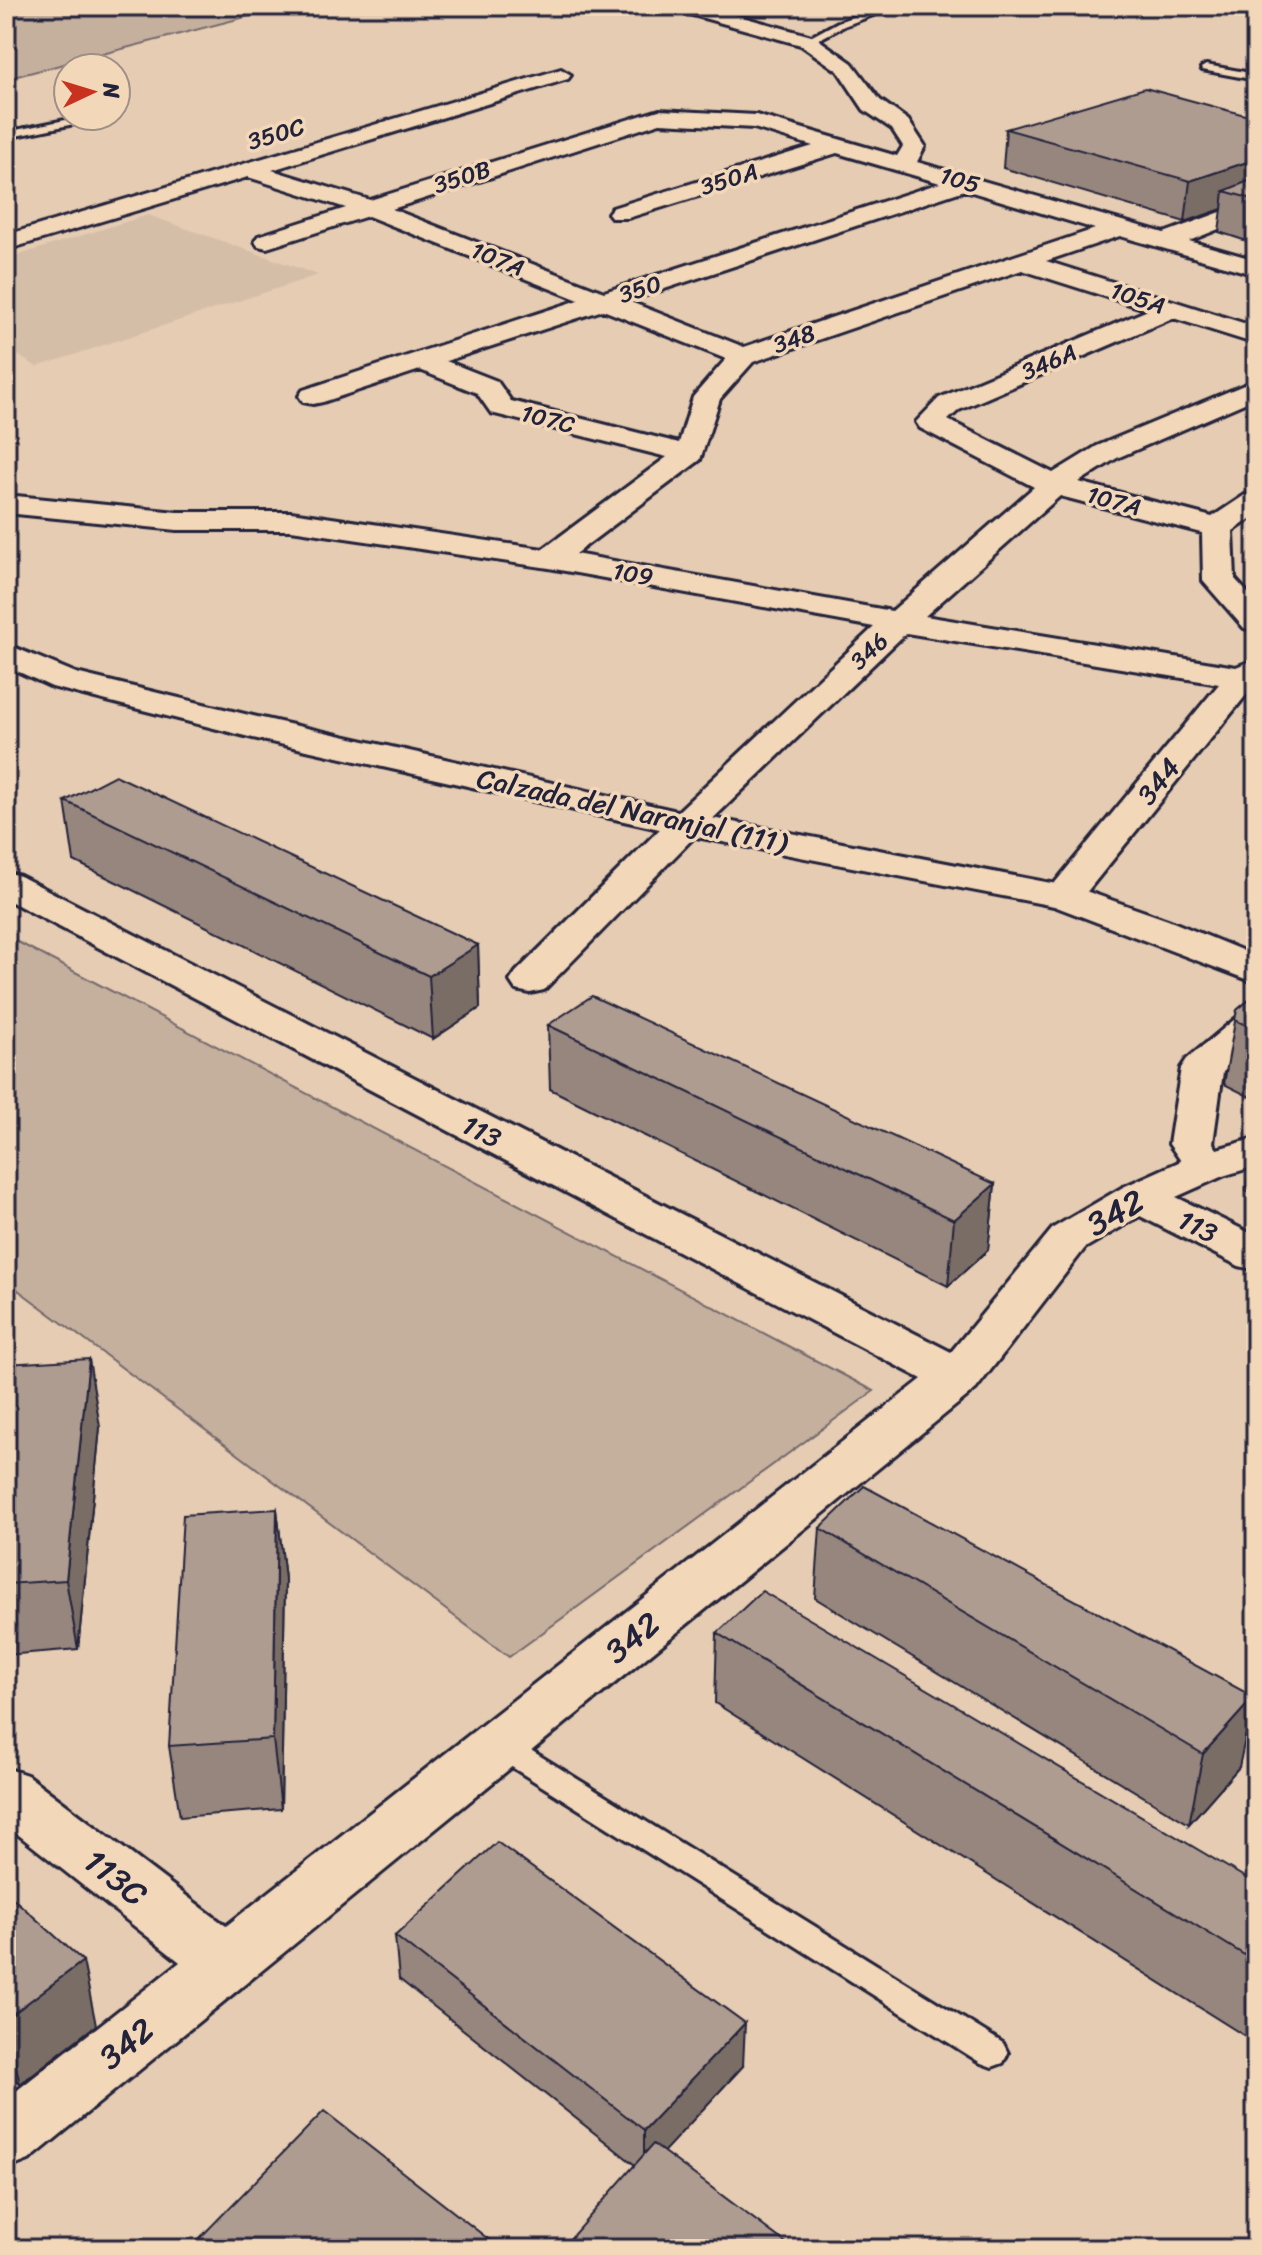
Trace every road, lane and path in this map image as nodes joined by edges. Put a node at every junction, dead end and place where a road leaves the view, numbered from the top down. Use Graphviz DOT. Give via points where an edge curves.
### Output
graph roads {
  1 [pos="682,6"];
  2 [pos="892,6"];
  3 [pos="808,41"];
  4 [pos="1206,68"];
  5 [pos="561,75"];
  6 [pos="1256,77"];
  7 [pos="659,116"];
  8 [pos="52,126"];
  9 [pos="6,135"];
  10 [pos="839,145"];
  11 [pos="904,164"];
  12 [pos="249,170"];
  13 [pos="967,182"];
  14 [pos="1256,206"];
  15 [pos="368,208"];
  16 [pos="620,213"];
  17 [pos="1120,228"];
  18 [pos="267,241"];
  19 [pos="1166,241"];
  20 [pos="6,243"];
  21 [pos="1020,261"];
  22 [pos="1256,268"];
  23 [pos="604,301"];
  24 [pos="1172,309"];
  25 [pos="1256,336"];
  26 [pos="743,356"];
  27 [pos="419,360"];
  28 [pos="1256,388"];
  29 [pos="313,396"];
  30 [pos="930,422"];
  31 [pos="690,454"];
  32 [pos="1054,485"];
  33 [pos="1256,501"];
  34 [pos="6,504"];
  35 [pos="1217,528"];
  36 [pos="549,559"];
  37 [pos="1256,621"];
  38 [pos="899,622"];
  39 [pos="6,654"];
  40 [pos="1252,675"];
  41 [pos="686,824"];
  42 [pos="1063,896"];
  43 [pos="15,900"];
  44 [pos="1256,971"];
  45 [pos="530,981"];
  46 [pos="1256,1023"];
  47 [pos="1231,1159"];
  48 [pos="1139,1197"];
  49 [pos="1256,1255"];
  50 [pos="958,1377"];
  51 [pos="498,1744"];
  52 [pos="6,1792"];
  53 [pos="226,1962"];
  54 [pos="992,2053"];
  55 [pos="6,2139"];
  1 -- 3 [label="street"];
  2 -- 3 [label="lane"];
  3 -- 11 [label="street" via="845,67 872,105 900,125 914,146"];
  4 -- 6 [label="lane"];
  5 -- 12 [label="street, 350C"];
  7 -- 10 [label="street, 105" via="756,122"];
  7 -- 15 [label="street, 350B"];
  8 -- 9 [label="lane"];
  10 -- 11 [label="street, 105"];
  10 -- 16 [label="street, 350A"];
  11 -- 13 [label="street, 105"];
  12 -- 15 [label="street, 107A"];
  12 -- 20 [label="street, 350C"];
  13 -- 17 [label="street, 105"];
  13 -- 23 [label="street, 350"];
  14 -- 19 [label="street"];
  15 -- 18 [label="street, 350B"];
  15 -- 23 [label="street, 107A"];
  17 -- 19 [label="street, 105"];
  17 -- 21 [label="street, 348"];
  19 -- 22 [label="street, 105"];
  21 -- 24 [label="street, 105A"];
  21 -- 26 [label="street, 348"];
  23 -- 26 [label="street, 107A"];
  23 -- 27 [label="street, 350"];
  24 -- 25 [label="street, 105A"];
  24 -- 30 [label="street, 346A" via="949,404"];
  26 -- 31 [label="street, 348" via="707,397"];
  27 -- 29 [label="street, 350"];
  27 -- 31 [label="street, 107C" via="487,387 501,407"];
  28 -- 32 [label="street, 346" via="1107,452"];
  30 -- 32 [label="street, 107A"];
  31 -- 36 [label="street"];
  32 -- 35 [label="street, 107A"];
  32 -- 38 [label="street, 346"];
  33 -- 35 [label="street"];
  34 -- 36 [label="street, 109" via="177,521 291,521"];
  35 -- 37 [label="street" via="1219,581"];
  36 -- 38 [label="street, 109"];
  38 -- 40 [label="street, 109"];
  38 -- 41 [label="street, 346"];
  39 -- 41 [label="street, Calzada del Naranjal (111)" via="64,680"];
  40 -- 42 [label="street, 344"];
  41 -- 42 [label="street, Calzada del Naranjal (111)"];
  41 -- 45 [label="street, 346"];
  42 -- 44 [label="street, Calzada del Naranjal (111)"];
  43 -- 50 [label="street, 113"];
  46 -- 47 [label="street" via="1202,1068 1191,1144"];
  47 -- 48 [label="street, 342"];
  48 -- 49 [label="street, 113"];
  48 -- 50 [label="street, 342" via="1069,1238"];
  50 -- 51 [label="street, 342"];
  51 -- 53 [label="street, 342"];
  51 -- 54 [label="lane"];
  52 -- 53 [label="street, 113C"];
  53 -- 55 [label="street, 342"];
}
